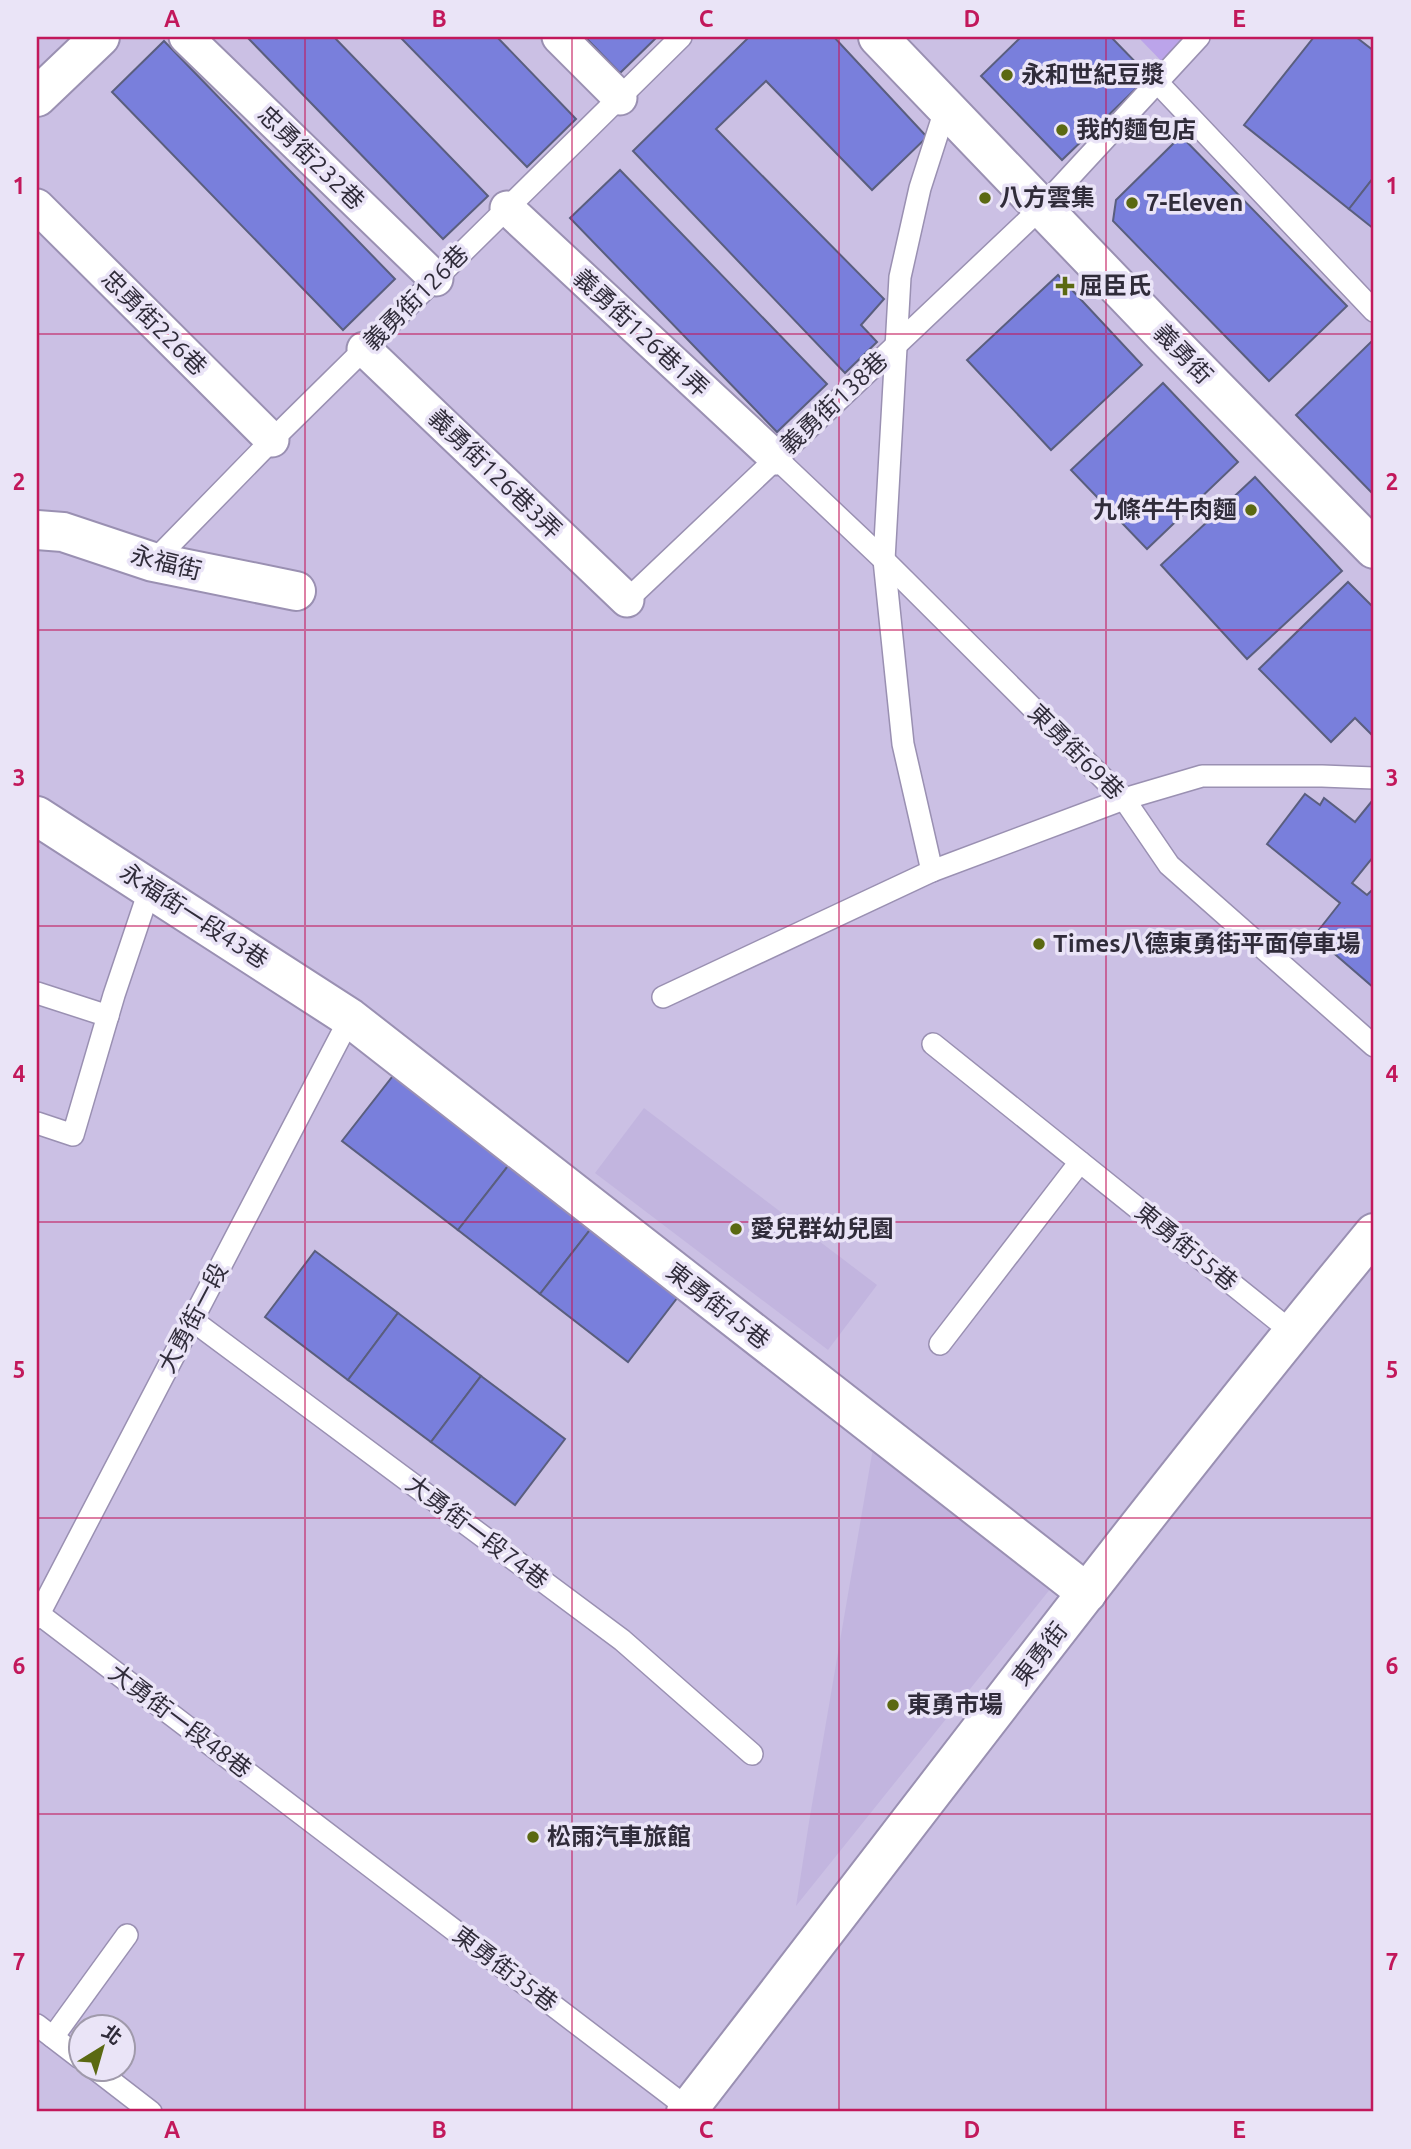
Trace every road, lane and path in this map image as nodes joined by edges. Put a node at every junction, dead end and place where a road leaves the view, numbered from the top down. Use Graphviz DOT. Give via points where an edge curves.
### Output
graph roads {
  1 [pos="100,37"];
  2 [pos="186,37"];
  3 [pos="559,37"];
  4 [pos="681,37"];
  5 [pos="878,37"];
  6 [pos="1199,37"];
  7 [pos="1157,82"];
  8 [pos="37,97"];
  9 [pos="620,98"];
  10 [pos="946,107"];
  11 [pos="37,206"];
  12 [pos="507,208"];
  13 [pos="1042,208"];
  14 [pos="436,279"];
  15 [pos="1374,310"];
  16 [pos="897,344"];
  17 [pos="364,349"];
  18 [pos="272,440"];
  19 [pos="776,458"];
  20 [pos="45,523"];
  21 [pos="1374,549"];
  22 [pos="884,560"];
  23 [pos="153,562"];
  24 [pos="296,591"];
  25 [pos="627,600"];
  26 [pos="1374,778"];
  27 [pos="1124,799"];
  28 [pos="37,816"];
  29 [pos="932,871"];
  30 [pos="150,888"];
  31 [pos="37,993"];
  32 [pos="663,997"];
  33 [pos="108,1016"];
  34 [pos="350,1018"];
  35 [pos="933,1044"];
  36 [pos="1374,1046"];
  37 [pos="37,1124"];
  38 [pos="1080,1162"];
  39 [pos="1374,1233"];
  40 [pos="192,1320"];
  41 [pos="1292,1332"];
  42 [pos="940,1344"];
  43 [pos="1087,1593"];
  44 [pos="38,1616"];
  45 [pos="752,1754"];
  46 [pos="321,1828"];
  47 [pos="127,1935"];
  48 [pos="45,2031"];
  49 [pos="66,2047"];
  50 [pos="112,2082"];
  51 [pos="688,2110"];
  52 [pos="151,2112"];
  1 -- 8 [label="street"];
  2 -- 14 [label="street, 忠勇街232巷"];
  3 -- 9 [label="street"];
  4 -- 9 [label="lane, 義勇街126巷"];
  5 -- 10 [label="street, 義勇街"];
  6 -- 7 [label="lane, 義勇街138巷"];
  7 -- 13 [label="lane, 義勇街138巷"];
  7 -- 15 [label="lane"];
  9 -- 12 [label="lane, 義勇街126巷"];
  10 -- 13 [label="street, 義勇街"];
  10 -- 16 [label="lane" via="920,188 900,277"];
  11 -- 18 [label="street, 忠勇街226巷"];
  12 -- 14 [label="lane, 義勇街126巷"];
  12 -- 19 [label="street, 義勇街126巷1弄"];
  13 -- 16 [label="lane, 義勇街138巷"];
  13 -- 21 [label="street, 義勇街"];
  14 -- 17 [label="lane, 義勇街126巷"];
  16 -- 19 [label="lane, 義勇街138巷"];
  16 -- 22 [label="lane"];
  17 -- 18 [label="lane, 義勇街126巷"];
  17 -- 25 [label="street, 義勇街126巷3弄"];
  18 -- 23 [label="lane, 義勇街126巷"];
  19 -- 22 [label="lane, 東勇街69巷"];
  19 -- 25 [label="lane, 義勇街138巷"];
  20 -- 23 [label="street, 永福街"];
  22 -- 27 [label="lane, 東勇街69巷"];
  22 -- 29 [label="lane" via="903,744"];
  23 -- 24 [label="street, 永福街"];
  26 -- 27 [label="lane" via="1202,776"];
  27 -- 29 [label="lane"];
  27 -- 36 [label="lane, 東勇街69巷" via="1169,865"];
  28 -- 30 [label="street, 永福街一段43巷"];
  29 -- 32 [label="lane"];
  30 -- 33 [label="lane"];
  30 -- 34 [label="street, 永福街一段43巷"];
  31 -- 33 [label="lane"];
  33 -- 37 [label="lane" via="73,1135"];
  34 -- 40 [label="lane, 大勇街一段"];
  34 -- 43 [label="street, 東勇街45巷"];
  35 -- 38 [label="lane, 東勇街55巷"];
  38 -- 41 [label="lane, 東勇街55巷"];
  38 -- 42 [label="lane"];
  39 -- 41 [label="street, 東勇街"];
  40 -- 44 [label="lane, 大勇街一段"];
  40 -- 45 [label="lane, 大勇街一段74巷" via="622,1640"];
  41 -- 43 [label="street, 東勇街"];
  43 -- 51 [label="street, 東勇街"];
  44 -- 46 [label="lane, 大勇街一段48巷"];
  46 -- 51 [label="lane, 東勇街35巷"];
  47 -- 48 [label="lane"];
  48 -- 49 [label="lane"];
  50 -- 52 [label="lane"];
}
